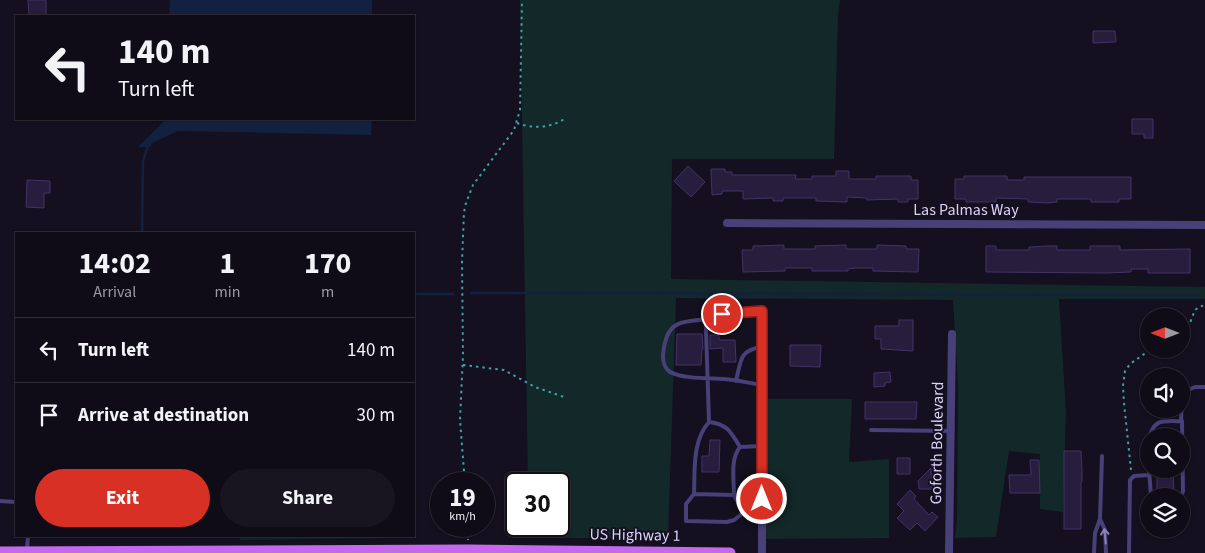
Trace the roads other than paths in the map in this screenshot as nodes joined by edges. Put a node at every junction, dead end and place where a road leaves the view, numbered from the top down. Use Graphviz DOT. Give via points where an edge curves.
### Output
graph roads {
  1 [pos="727,223"];
  2 [pos="1205,225"];
  3 [pos="762,311"];
  4 [pos="707,320"];
  5 [pos="952,334"];
  6 [pos="762,347"];
  7 [pos="707,379"];
  8 [pos="736,381"];
  9 [pos="762,385"];
  10 [pos="1205,388"];
  11 [pos="709,422"];
  12 [pos="1181,422"];
  13 [pos="1154,428"];
  14 [pos="871,430"];
  15 [pos="951,431"];
  16 [pos="762,446"];
  17 [pos="740,447"];
  18 [pos="1102,456"];
  19 [pos="1140,476"];
  20 [pos="1183,488"];
  21 [pos="694,494"];
  22 [pos="734,495"];
  23 [pos="0,502"];
  24 [pos="15,502"];
  25 [pos="743,513"];
  26 [pos="762,517"];
  27 [pos="1100,519"];
  28 [pos="28,537"];
  29 [pos="27,551"];
  30 [pos="0,552"];
  31 [pos="730,553"];
  32 [pos="762,553"];
  33 [pos="949,553"];
  34 [pos="1094,553"];
  35 [pos="1106,553"];
  36 [pos="1129,553"];
  1 -- 2 [label="street, Las Palmas Way"];
  3 -- 4 [label="lane" via="710,314"];
  3 -- 6 [label="street"];
  4 -- 7 [label="lane"];
  4 -- 7 [label="lane" via="674,325 667,336 663,357 669,371"];
  5 -- 15 [label="street, Goforth Boulevard"];
  6 -- 8 [label="lane" via="747,351"];
  6 -- 9 [label="street"];
  7 -- 8 [label="lane"];
  7 -- 11 [label="lane"];
  8 -- 9 [label="lane"];
  9 -- 16 [label="street"];
  10 -- 12 [label="lane" via="1195,387 1186,391"];
  11 -- 17 [label="lane" via="726,427"];
  11 -- 21 [label="lane" via="696,448"];
  12 -- 13 [label="lane" via="1160,422"];
  12 -- 20 [label="lane"];
  14 -- 15 [label="lane"];
  15 -- 33 [label="street, Goforth Boulevard"];
  16 -- 17 [label="lane"];
  16 -- 26 [label="street"];
  17 -- 22 [label="lane" via="734,460"];
  18 -- 27 [label="lane"];
  19 -- 36 [label="lane" via="1134,476 1130,484"];
  21 -- 22 [label="lane"];
  21 -- 25 [label="lane" via="686,504 686,521 727,522"];
  22 -- 25 [label="lane"];
  23 -- 24 [label="lane"];
  25 -- 26 [label="lane"];
  26 -- 32 [label="street"];
  27 -- 34 [label="lane"];
  35 -- 27 [label="lane, one-way" via="1105,530"];
  28 -- 29 [label="lane"];
  29 -- 30 [label="main road, US Highway 1"];
  29 -- 31 [label="main road, US Highway 1"];
}
